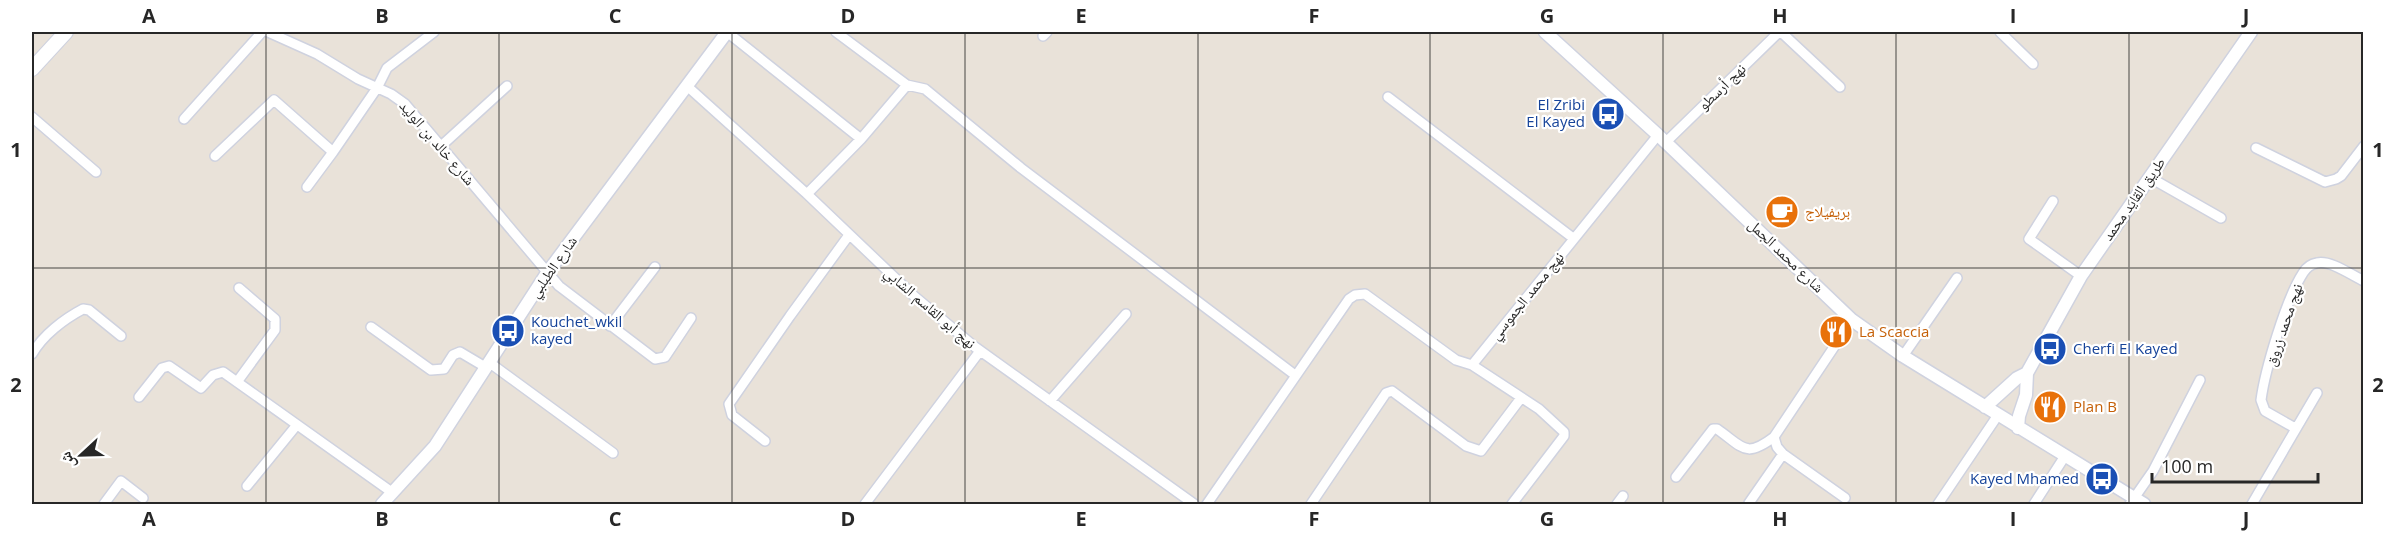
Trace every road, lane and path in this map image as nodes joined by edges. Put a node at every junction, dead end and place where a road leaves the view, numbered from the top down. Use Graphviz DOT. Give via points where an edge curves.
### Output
graph roads {
  1 [pos="66,32"];
  2 [pos="262,32"];
  3 [pos="268,32"];
  4 [pos="434,32"];
  5 [pos="727,32"];
  6 [pos="836,32"];
  7 [pos="1545,32"];
  8 [pos="1780,32"];
  9 [pos="2000,32"];
  10 [pos="2251,32"];
  11 [pos="2033,64"];
  12 [pos="32,69"];
  13 [pos="907,85"];
  14 [pos="507,86"];
  15 [pos="687,86"];
  16 [pos="1840,87"];
  17 [pos="377,88"];
  18 [pos="1388,97"];
  19 [pos="32,117"];
  20 [pos="184,119"];
  21 [pos="861,139"];
  22 [pos="1662,139"];
  23 [pos="2364,146"];
  24 [pos="440,147"];
  25 [pos="2256,148"];
  26 [pos="333,152"];
  27 [pos="215,156"];
  28 [pos="96,172"];
  29 [pos="2149,177"];
  30 [pos="307,187"];
  31 [pos="807,194"];
  32 [pos="2053,201"];
  33 [pos="2221,218"];
  34 [pos="849,235"];
  35 [pos="1573,238"];
  36 [pos="655,267"];
  37 [pos="547,273"];
  38 [pos="2081,276"];
  39 [pos="1957,278"];
  40 [pos="2364,281"];
  41 [pos="238,288"];
  42 [pos="1126,314"];
  43 [pos="691,318"];
  44 [pos="1852,320"];
  45 [pos="610,326"];
  46 [pos="371,327"];
  47 [pos="121,336"];
  48 [pos="35,340"];
  49 [pos="980,351"];
  50 [pos="32,354"];
  51 [pos="1903,356"];
  52 [pos="1472,364"];
  53 [pos="489,365"];
  54 [pos="2027,373"];
  55 [pos="1295,375"];
  56 [pos="2200,380"];
  57 [pos="237,382"];
  58 [pos="2317,393"];
  59 [pos="139,396"];
  60 [pos="1521,398"];
  61 [pos="1050,401"];
  62 [pos="1985,407"];
  63 [pos="1998,416"];
  64 [pos="296,426"];
  65 [pos="2018,428"];
  66 [pos="2295,428"];
  67 [pos="1774,437"];
  68 [pos="765,441"];
  69 [pos="613,453"];
  70 [pos="1783,454"];
  71 [pos="2065,456"];
  72 [pos="1676,477"];
  73 [pos="247,486"];
  74 [pos="1623,496"];
  75 [pos="143,498"];
  76 [pos="1845,498"];
  77 [pos="387,501"];
  78 [pos="1749,503"];
  79 [pos="2136,503"];
  80 [pos="104,504"];
  81 [pos="865,504"];
  82 [pos="1194,504"];
  83 [pos="1207,504"];
  84 [pos="1311,504"];
  85 [pos="1512,504"];
  86 [pos="1617,504"];
  87 [pos="1938,504"];
  88 [pos="2034,504"];
  89 [pos="2252,504"];
  1 -- 12 [label="main road"];
  2 -- 20 [label="street"];
  3 -- 17 [label="street, شارع خالد بن الوليد"];
  4 -- 17 [label="street" via="387,68"];
  5 -- 15 [label="street, شارع الطبلبي"];
  5 -- 21 [label="street"];
  6 -- 13 [label="street"];
  7 -- 22 [label="street, شارع محمد الجمل"];
  8 -- 16 [label="street"];
  8 -- 22 [label="street, نهج أرسطو"];
  9 -- 11 [label="street"];
  10 -- 29 [label="street, طريق القايد محمد"];
  13 -- 21 [label="street"];
  13 -- 55 [label="street" via="925,89 1021,168"];
  14 -- 24 [label="street"];
  15 -- 31 [label="street, نهج أبو القاسم الشابي"];
  15 -- 37 [label="street, شارع الطبلبي"];
  17 -- 24 [label="street, شارع خالد بن الوليد" via="405,104"];
  17 -- 26 [label="street"];
  18 -- 35 [label="street"];
  19 -- 28 [label="street"];
  21 -- 31 [label="street"];
  22 -- 35 [label="street, نهج محمد الجموسي"];
  22 -- 44 [label="street, شارع محمد الجمل"];
  23 -- 25 [label="street" via="2341,176 2325,182"];
  24 -- 37 [label="street, شارع خالد بن الوليد"];
  26 -- 27 [label="street" via="274,100"];
  26 -- 30 [label="street"];
  29 -- 33 [label="street"];
  29 -- 38 [label="street, طريق القايد محمد"];
  31 -- 34 [label="street, نهج أبو القاسم الشابي"];
  32 -- 38 [label="street" via="2029,239"];
  34 -- 49 [label="street, نهج أبو القاسم الشابي"];
  34 -- 68 [label="street" via="729,404 732,415"];
  35 -- 52 [label="street, نهج محمد الجموسي"];
  36 -- 45 [label="street"];
  37 -- 45 [label="street, شارع خالد بن الوليد"];
  37 -- 53 [label="street, شارع الطبلبي"];
  38 -- 54 [label="street, طريق القايد محمد"];
  39 -- 51 [label="street"];
  40 -- 66 [label="street, نهج محمد زروق" via="2327,263 2308,267 2302,273 2284,317 2261,400 2265,411"];
  41 -- 57 [label="street" via="275,320 275,330"];
  42 -- 61 [label="street"];
  43 -- 45 [label="street, شارع خالد بن الوليد" via="660,360"];
  44 -- 51 [label="street, شارع محمد الجمل"];
  44 -- 67 [label="street"];
  46 -- 53 [label="street" via="432,370 444,369 453,355 460,352"];
  47 -- 48 [label="street" via="83,309"];
  48 -- 50 [label="street"];
  49 -- 61 [label="street, نهج أبو القاسم الشابي"];
  49 -- 81 [label="street"];
  51 -- 62 [label="street, شارع محمد الجمل"];
  52 -- 55 [label="street" via="1456,360 1365,294 1349,299"];
  52 -- 60 [label="street"];
  53 -- 69 [label="street"];
  53 -- 77 [label="street, شارع الطبلبي" via="435,446"];
  54 -- 62 [label="street, طريق القايد محمد"];
  54 -- 65 [label="street, طريق القايد محمد"];
  55 -- 83 [label="street"];
  56 -- 79 [label="street"];
  57 -- 59 [label="street" via="223,372 213,375 201,388 169,366 162,368"];
  57 -- 64 [label="street"];
  58 -- 66 [label="street"];
  60 -- 84 [label="street" via="1481,451 1466,446 1396,394 1386,393"];
  60 -- 85 [label="street" via="1562,428 1564,436"];
  61 -- 82 [label="street, نهج أبو القاسم الشابي"];
  62 -- 63 [label="street, شارع محمد الجمل"];
  63 -- 65 [label="street, شارع محمد الجمل"];
  63 -- 87 [label="street"];
  64 -- 73 [label="street"];
  64 -- 77 [label="street"];
  65 -- 71 [label="street, شارع محمد الجمل"];
  66 -- 89 [label="street"];
  67 -- 70 [label="street"];
  67 -- 72 [label="street" via="1755,450 1746,449 1713,429"];
  70 -- 76 [label="street"];
  70 -- 78 [label="street"];
  71 -- 79 [label="street, شارع محمد الجمل"];
  71 -- 88 [label="street"];
  74 -- 86 [label="street"];
  75 -- 80 [label="street" via="122,481"];
}
